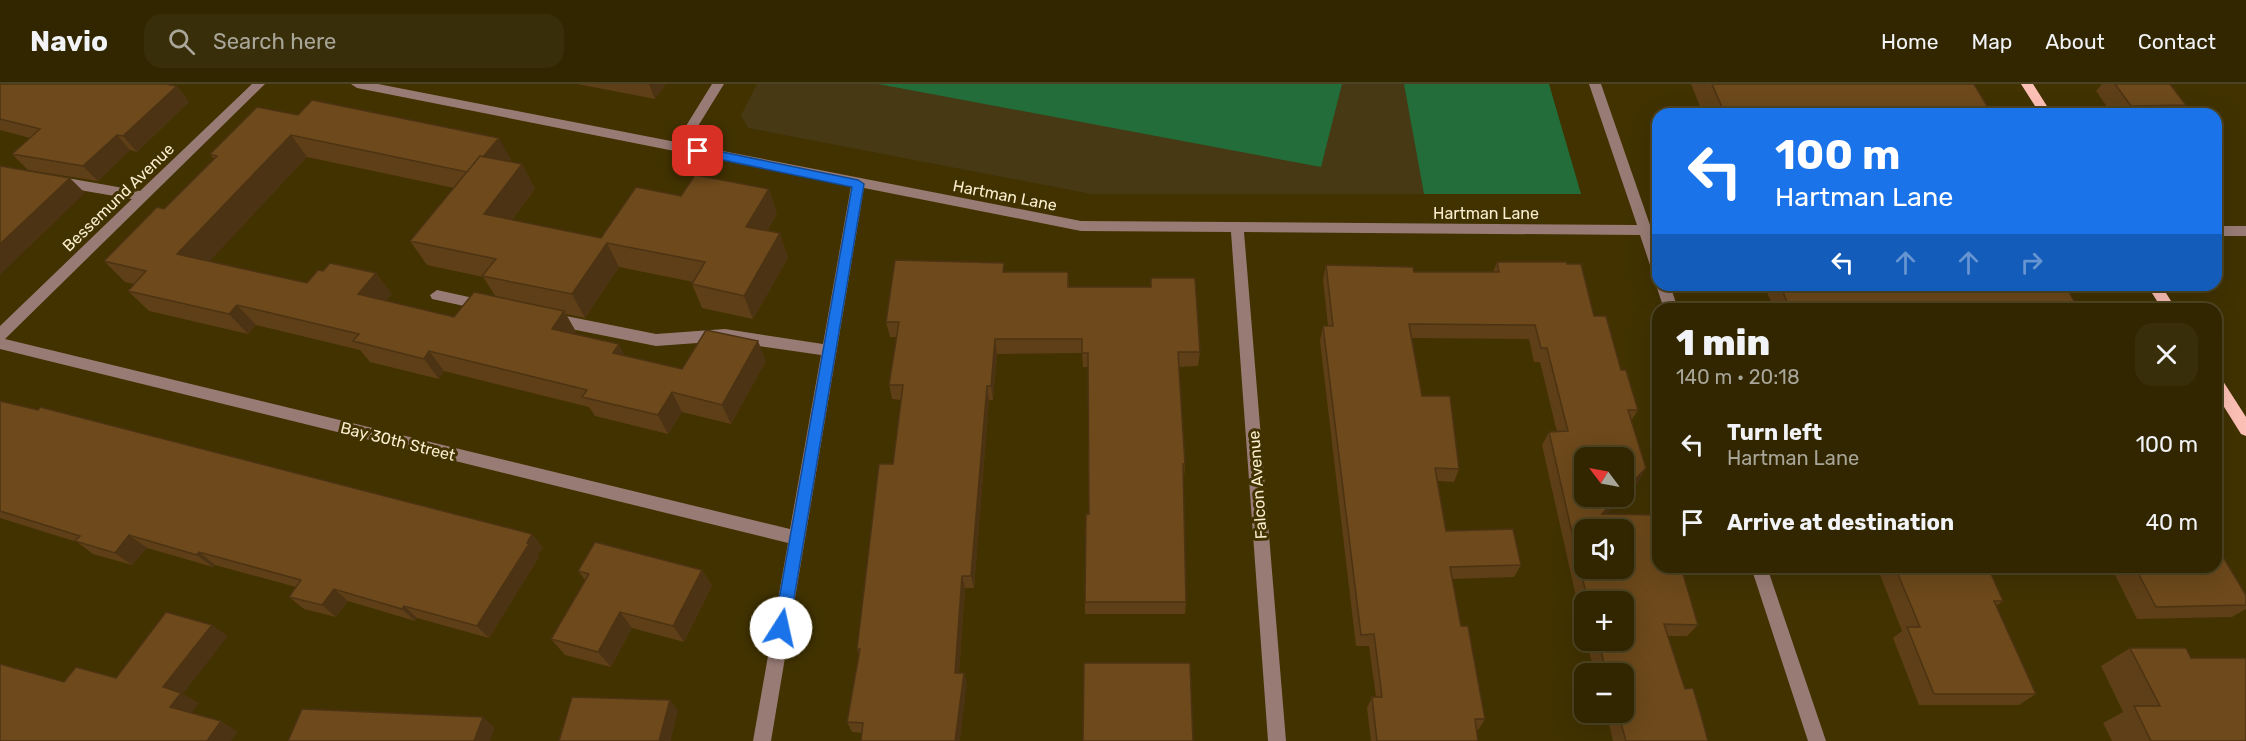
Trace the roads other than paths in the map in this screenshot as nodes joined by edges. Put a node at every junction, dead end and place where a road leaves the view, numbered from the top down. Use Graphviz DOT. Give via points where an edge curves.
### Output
graph roads {
  1 [pos="259,84"];
  2 [pos="357,84"];
  3 [pos="718,84"];
  4 [pos="1594,84"];
  5 [pos="2027,84"];
  6 [pos="2042,108"];
  7 [pos="679,147"];
  8 [pos="48,179"];
  9 [pos="858,184"];
  10 [pos="142,196"];
  11 [pos="1237,229"];
  12 [pos="1651,230"];
  13 [pos="2222,231"];
  14 [pos="2246,231"];
  15 [pos="437,296"];
  16 [pos="506,310"];
  17 [pos="541,317"];
  18 [pos="0,335"];
  19 [pos="0,343"];
  20 [pos="830,351"];
  21 [pos="2222,392"];
  22 [pos="2246,430"];
  23 [pos="797,538"];
  24 [pos="1761,573"];
  25 [pos="762,741"];
  26 [pos="1277,741"];
  27 [pos="1817,741"];
  1 -- 10 [label="street, Bessemund Avenue"];
  2 -- 7 [label="street, Hartman Lane"];
  3 -- 7 [label="street"];
  4 -- 12 [label="street"];
  5 -- 6 [label="main road"];
  7 -- 9 [label="street, Hartman Lane"];
  8 -- 10 [label="street"];
  9 -- 11 [label="street, Hartman Lane" via="1082,226"];
  9 -- 20 [label="street"];
  10 -- 18 [label="street, Bessemund Avenue"];
  11 -- 12 [label="street, Hartman Lane"];
  11 -- 26 [label="street, Falcon Avenue"];
  13 -- 14 [label="street"];
  15 -- 16 [label="street"];
  17 -- 20 [label="street" via="656,340 725,335"];
  19 -- 23 [label="street, Bay 30th Street"];
  20 -- 23 [label="street"];
  21 -- 22 [label="main road"];
  23 -- 25 [label="street"];
  24 -- 27 [label="street"];
}
